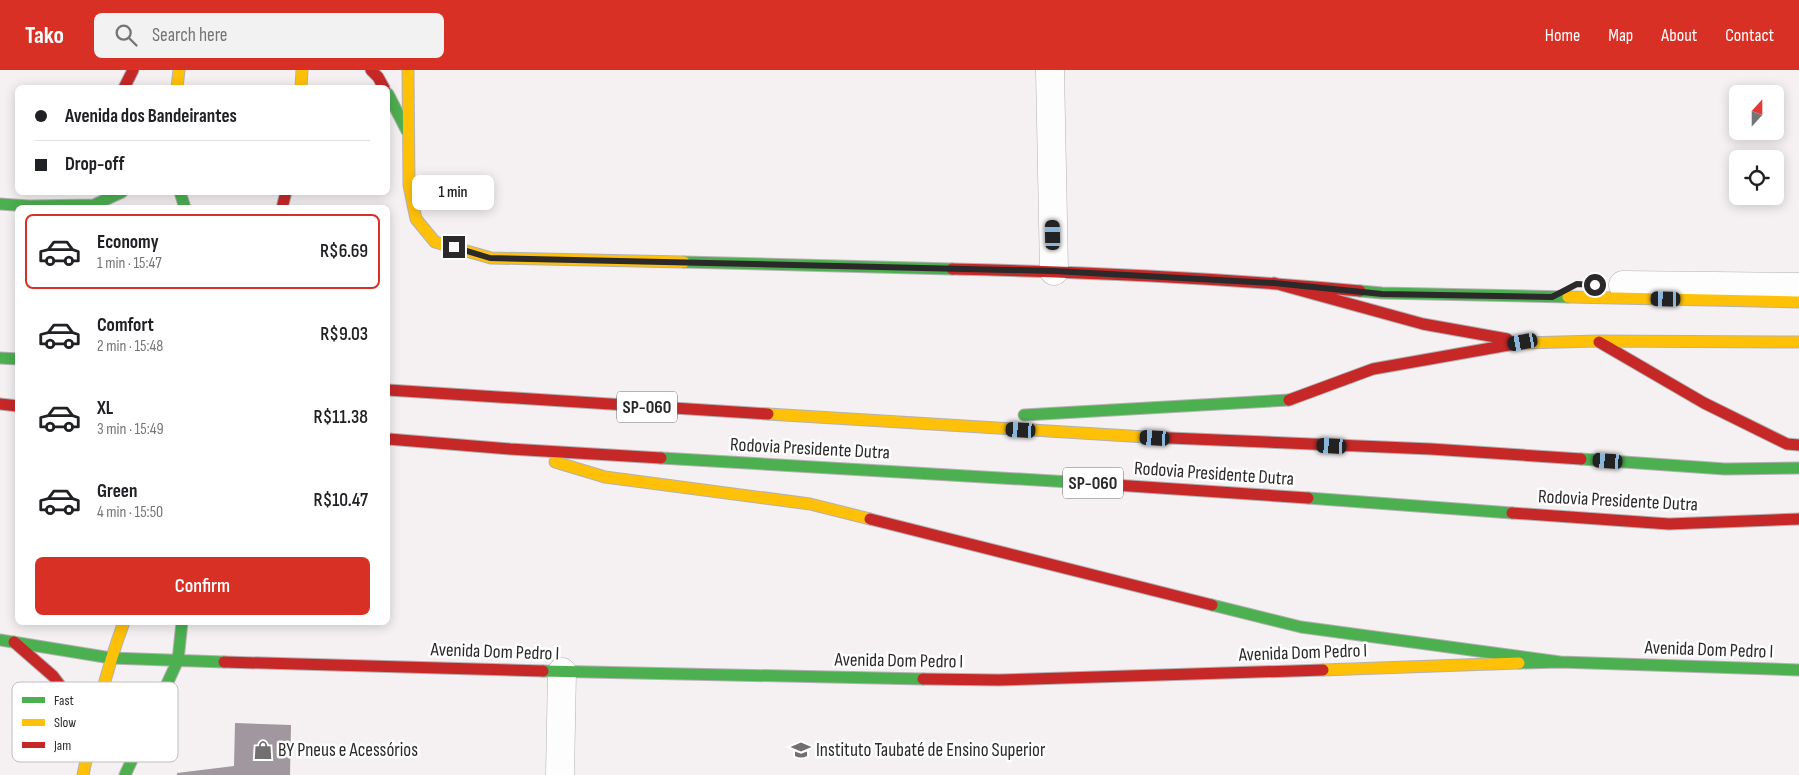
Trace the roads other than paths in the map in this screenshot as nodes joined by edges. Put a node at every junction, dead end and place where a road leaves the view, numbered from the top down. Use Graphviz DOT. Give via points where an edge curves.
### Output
graph roads {
  1 [pos="133,70"];
  2 [pos="179,70"];
  3 [pos="302,70"];
  4 [pos="371,70"];
  5 [pos="408,70"];
  6 [pos="1050,70"];
  7 [pos="126,85"];
  8 [pos="177,85"];
  9 [pos="301,85"];
  10 [pos="382,85"];
  11 [pos="390,98"];
  12 [pos="409,134"];
  13 [pos="46,195"];
  14 [pos="116,195"];
  15 [pos="0,204"];
  16 [pos="15,205"];
  17 [pos="30,205"];
  18 [pos="94,205"];
  19 [pos="1054,271"];
  20 [pos="1274,283"];
  21 [pos="1799,286"];
  22 [pos="1552,297"];
  23 [pos="1799,302"];
  24 [pos="1597,341"];
  25 [pos="1523,342"];
  26 [pos="1799,342"];
  27 [pos="0,358"];
  28 [pos="15,359"];
  29 [pos="390,390"];
  30 [pos="0,404"];
  31 [pos="15,406"];
  32 [pos="906,423"];
  33 [pos="390,439"];
  34 [pos="1799,445"];
  35 [pos="510,449"];
  36 [pos="1799,468"];
  37 [pos="1799,519"];
  38 [pos="123,625"];
  39 [pos="182,625"];
  40 [pos="0,640"];
  41 [pos="14,642"];
  42 [pos="111,658"];
  43 [pos="178,660"];
  44 [pos="1560,662"];
  45 [pos="1799,670"];
  46 [pos="562,672"];
  47 [pos="57,682"];
  48 [pos="104,682"];
  49 [pos="168,682"];
  50 [pos="86,762"];
  51 [pos="131,762"];
  52 [pos="83,775"];
  53 [pos="125,775"];
  54 [pos="560,775"];
  1 -- 7 [label="main road"];
  2 -- 8 [label="main road"];
  3 -- 9 [label="main road"];
  4 -- 10 [label="main road"];
  5 -- 12 [label="main road"];
  6 -- 19 [label="street"];
  11 -- 12 [label="main road"];
  12 -- 19 [label="main road" via="409,185 416,219 435,242 490,258"];
  13 -- 17 [label="main road"];
  14 -- 18 [label="main road"];
  15 -- 16 [label="main road"];
  19 -- 20 [label="main road"];
  20 -- 22 [label="main road" via="1382,294"];
  20 -- 25 [label="main road" via="1423,324"];
  21 -- 22 [label="street" via="1577,284"];
  22 -- 23 [label="main road"];
  24 -- 25 [label="main road"];
  24 -- 26 [label="main road"];
  24 -- 34 [label="main road" via="1704,403 1787,444"];
  25 -- 32 [label="main road" via="1373,368 1287,401"];
  27 -- 28 [label="main road"];
  29 -- 32 [label="main road, Rodovia Presidente Dutra / SP-060"];
  30 -- 31 [label="main road"];
  32 -- 36 [label="main road, Rodovia Presidente Dutra / SP-060" via="1725,469"];
  33 -- 35 [label="main road, Rodovia Presidente Dutra / SP-060"];
  35 -- 37 [label="main road, Rodovia Presidente Dutra / SP-060" via="1178,488 1669,524"];
  35 -- 44 [label="main road" via="605,477 810,504 1301,627"];
  38 -- 42 [label="main road"];
  39 -- 43 [label="main road"];
  40 -- 41 [label="main road, Avenida Dom Pedro I"];
  41 -- 42 [label="main road, Avenida Dom Pedro I"];
  41 -- 47 [label="main road"];
  42 -- 43 [label="main road, Avenida Dom Pedro I"];
  42 -- 48 [label="main road"];
  43 -- 46 [label="main road, Avenida Dom Pedro I"];
  43 -- 49 [label="main road"];
  44 -- 45 [label="main road, Avenida Dom Pedro I"];
  44 -- 46 [label="main road, Avenida Dom Pedro I" via="998,680"];
  46 -- 54 [label="street"];
  50 -- 52 [label="main road"];
  51 -- 53 [label="main road"];
}
